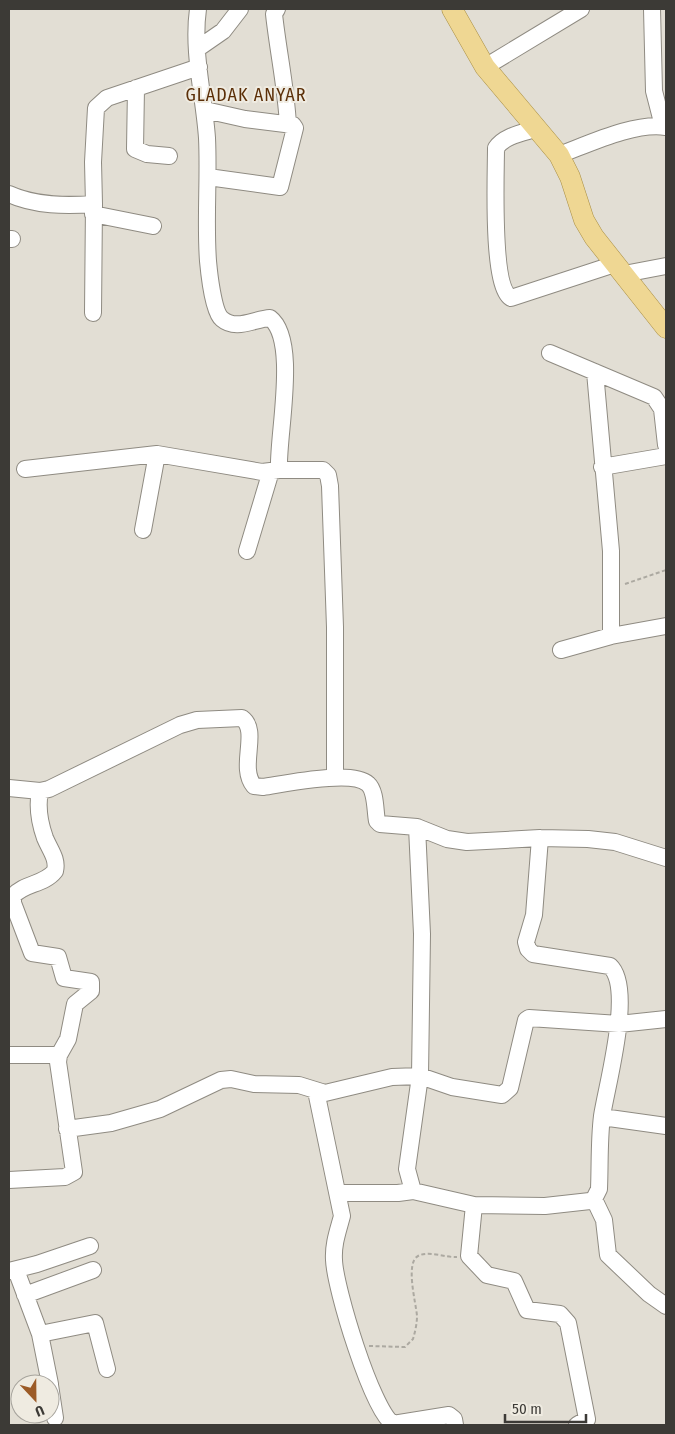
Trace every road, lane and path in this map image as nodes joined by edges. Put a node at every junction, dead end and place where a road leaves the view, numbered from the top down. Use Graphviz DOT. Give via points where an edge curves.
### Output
graph roads {
  1 [pos="198,9"];
  2 [pos="240,9"];
  3 [pos="277,9"];
  4 [pos="452,9"];
  5 [pos="581,9"];
  6 [pos="652,9"];
  7 [pos="197,49"];
  8 [pos="199,67"];
  9 [pos="485,67"];
  10 [pos="136,88"];
  11 [pos="205,110"];
  12 [pos="288,125"];
  13 [pos="664,127"];
  14 [pos="536,129"];
  15 [pos="559,155"];
  16 [pos="169,156"];
  17 [pos="208,177"];
  18 [pos="9,194"];
  19 [pos="93,209"];
  20 [pos="153,226"];
  21 [pos="666,266"];
  22 [pos="620,269"];
  23 [pos="94,313"];
  24 [pos="666,328"];
  25 [pos="550,353"];
  26 [pos="595,372"];
  27 [pos="666,444"];
  28 [pos="157,454"];
  29 [pos="666,456"];
  30 [pos="602,467"];
  31 [pos="25,469"];
  32 [pos="275,470"];
  33 [pos="143,530"];
  34 [pos="247,551"];
  35 [pos="666,570"];
  36 [pos="611,589"];
  37 [pos="666,626"];
  38 [pos="611,636"];
  39 [pos="561,650"];
  40 [pos="335,776"];
  41 [pos="9,788"];
  42 [pos="40,791"];
  43 [pos="417,826"];
  44 [pos="540,838"];
  45 [pos="666,858"];
  46 [pos="666,1019"];
  47 [pos="619,1024"];
  48 [pos="9,1055"];
  49 [pos="59,1055"];
  50 [pos="420,1076"];
  51 [pos="316,1091"];
  52 [pos="602,1117"];
  53 [pos="666,1126"];
  54 [pos="67,1129"];
  55 [pos="9,1180"];
  56 [pos="413,1191"];
  57 [pos="338,1193"];
  58 [pos="594,1199"];
  59 [pos="474,1205"];
  60 [pos="90,1246"];
  61 [pos="469,1256"];
  62 [pos="93,1270"];
  63 [pos="12,1271"];
  64 [pos="25,1295"];
  65 [pos="666,1306"];
  66 [pos="40,1334"];
  67 [pos="357,1345"];
  68 [pos="107,1369"];
  69 [pos="48,1374"];
  70 [pos="584,1423"];
  71 [pos="455,1425"];
  1 -- 7 [label="street"];
  2 -- 7 [label="street" via="223,31"];
  3 -- 12 [label="street" via="274,14"];
  4 -- 9 [label="main road"];
  5 -- 9 [label="street"];
  6 -- 13 [label="street" via="654,91"];
  7 -- 8 [label="street"];
  8 -- 10 [label="street"];
  8 -- 11 [label="street"];
  9 -- 14 [label="main road"];
  10 -- 16 [label="street" via="135,148 147,154"];
  10 -- 19 [label="street" via="107,98 96,108"];
  11 -- 12 [label="street"];
  11 -- 17 [label="street"];
  12 -- 17 [label="street" via="295,128 280,187"];
  13 -- 15 [label="street" via="623,132"];
  14 -- 15 [label="main road"];
  14 -- 22 [label="street" via="500,141 496,148 495,222 506,294 511,298"];
  15 -- 22 [label="main road" via="584,220"];
  17 -- 32 [label="street" via="209,271 217,311 221,319 231,324 270,318 275,322 281,339 286,373 285,402"];
  18 -- 19 [label="street" via="25,201"];
  19 -- 20 [label="street"];
  19 -- 23 [label="street"];
  21 -- 22 [label="street"];
  22 -- 24 [label="main road"];
  25 -- 26 [label="street"];
  26 -- 27 [label="street" via="659,402"];
  26 -- 30 [label="street"];
  28 -- 31 [label="street"];
  28 -- 32 [label="street" via="262,472"];
  28 -- 33 [label="street"];
  29 -- 30 [label="street"];
  30 -- 36 [label="street" via="610,535"];
  32 -- 34 [label="street"];
  32 -- 40 [label="street" via="323,470 328,475 335,628"];
  35 -- 36 [label="path"];
  36 -- 38 [label="street"];
  37 -- 38 [label="street"];
  38 -- 39 [label="street"];
  40 -- 42 [label="street" via="263,788 254,786 247,774 249,727 242,718 197,720"];
  40 -- 43 [label="street" via="368,784 380,824"];
  41 -- 42 [label="street"];
  42 -- 49 [label="street" via="42,828 55,858 56,872 44,881 16,892 12,899 32,953 35,956 58,957 64,978 91,982 92,986 91,991 74,1004 68,1039"];
  43 -- 44 [label="street" via="447,839 467,842"];
  43 -- 50 [label="street" via="422,934"];
  44 -- 45 [label="street" via="615,842"];
  44 -- 47 [label="street" via="540,867 534,915 526,942 528,949 534,954 610,966 615,971 619,986"];
  46 -- 47 [label="street"];
  47 -- 50 [label="street" via="529,1018 510,1088 502,1095 452,1087"];
  47 -- 52 [label="street"];
  48 -- 49 [label="street"];
  49 -- 54 [label="street"];
  50 -- 51 [label="street" via="402,1075 334,1091"];
  50 -- 56 [label="street" via="406,1169"];
  51 -- 54 [label="street" via="299,1085 221,1080 160,1109 111,1123"];
  51 -- 57 [label="street"];
  52 -- 53 [label="street"];
  52 -- 58 [label="street" via="599,1189"];
  54 -- 55 [label="street" via="74,1168 71,1175"];
  56 -- 57 [label="street"];
  56 -- 59 [label="street"];
  57 -- 67 [label="street" via="342,1216 335,1233 334,1261 341,1303"];
  58 -- 59 [label="street" via="545,1206"];
  58 -- 65 [label="street" via="604,1220 608,1255"];
  59 -- 61 [label="street"];
  60 -- 63 [label="street"];
  61 -- 67 [label="path" via="454,1258 426,1254 414,1261 412,1274 417,1317 414,1339 409,1345"];
  61 -- 70 [label="street" via="487,1275 514,1281 527,1310 563,1316 568,1323"];
  62 -- 64 [label="street"];
  63 -- 64 [label="street"];
  64 -- 66 [label="street"];
  66 -- 68 [label="street" via="94,1323"];
  66 -- 69 [label="street"];
  67 -- 71 [label="street" via="370,1383 390,1422 399,1424 449,1415"];
}
